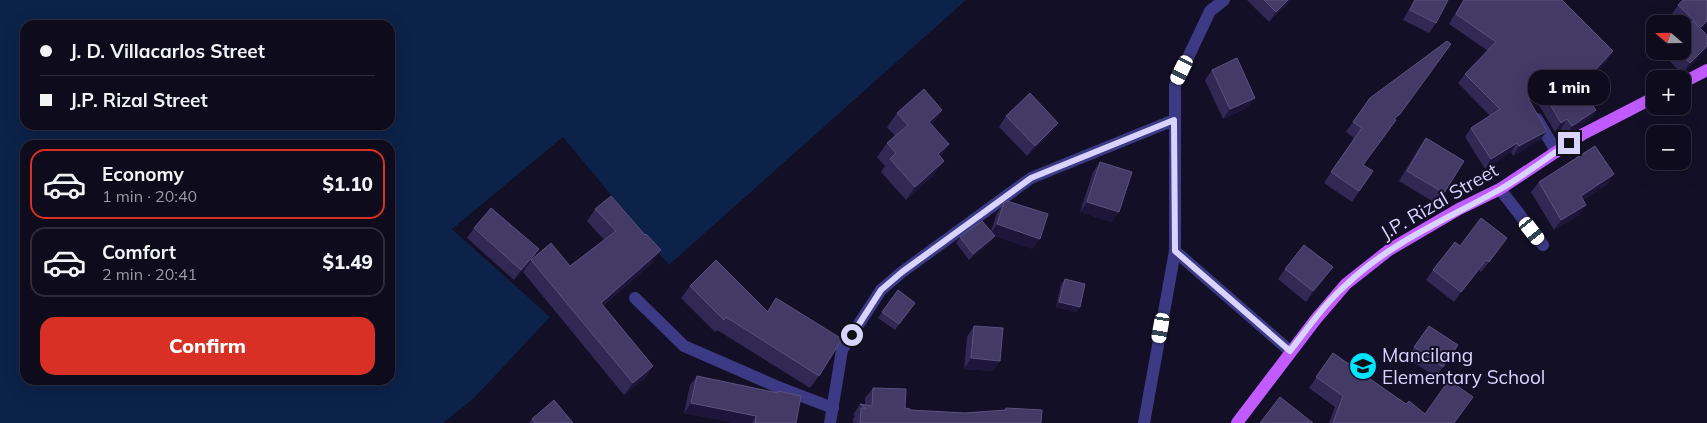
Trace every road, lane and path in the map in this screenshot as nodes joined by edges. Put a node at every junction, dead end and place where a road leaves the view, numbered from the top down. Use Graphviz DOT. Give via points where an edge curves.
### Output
graph roads {
  1 [pos="1224,0"];
  2 [pos="1707,70"];
  3 [pos="1691,78"];
  4 [pos="1646,102"];
  5 [pos="1530,106"];
  6 [pos="1174,120"];
  7 [pos="1556,151"];
  8 [pos="1500,189"];
  9 [pos="1543,245"];
  10 [pos="1175,251"];
  11 [pos="635,298"];
  12 [pos="1290,351"];
  13 [pos="833,408"];
  14 [pos="830,423"];
  15 [pos="1144,423"];
  16 [pos="1237,423"];
  1 -- 6 [label="street" via="1210,12 1175,85"];
  2 -- 3 [label="main road"];
  4 -- 7 [label="main road, J.P. Rizal Street"];
  5 -- 7 [label="street"];
  6 -- 10 [label="street"];
  6 -- 13 [label="street" via="1031,178 902,272 881,290 842,350"];
  7 -- 8 [label="main road, J.P. Rizal Street"];
  8 -- 9 [label="street"];
  8 -- 12 [label="main road, J.P. Rizal Street" via="1389,250 1346,284"];
  10 -- 12 [label="street"];
  10 -- 15 [label="street"];
  11 -- 13 [label="street" via="684,346"];
  12 -- 16 [label="main road, J.P. Rizal Street"];
  13 -- 14 [label="street"];
}
